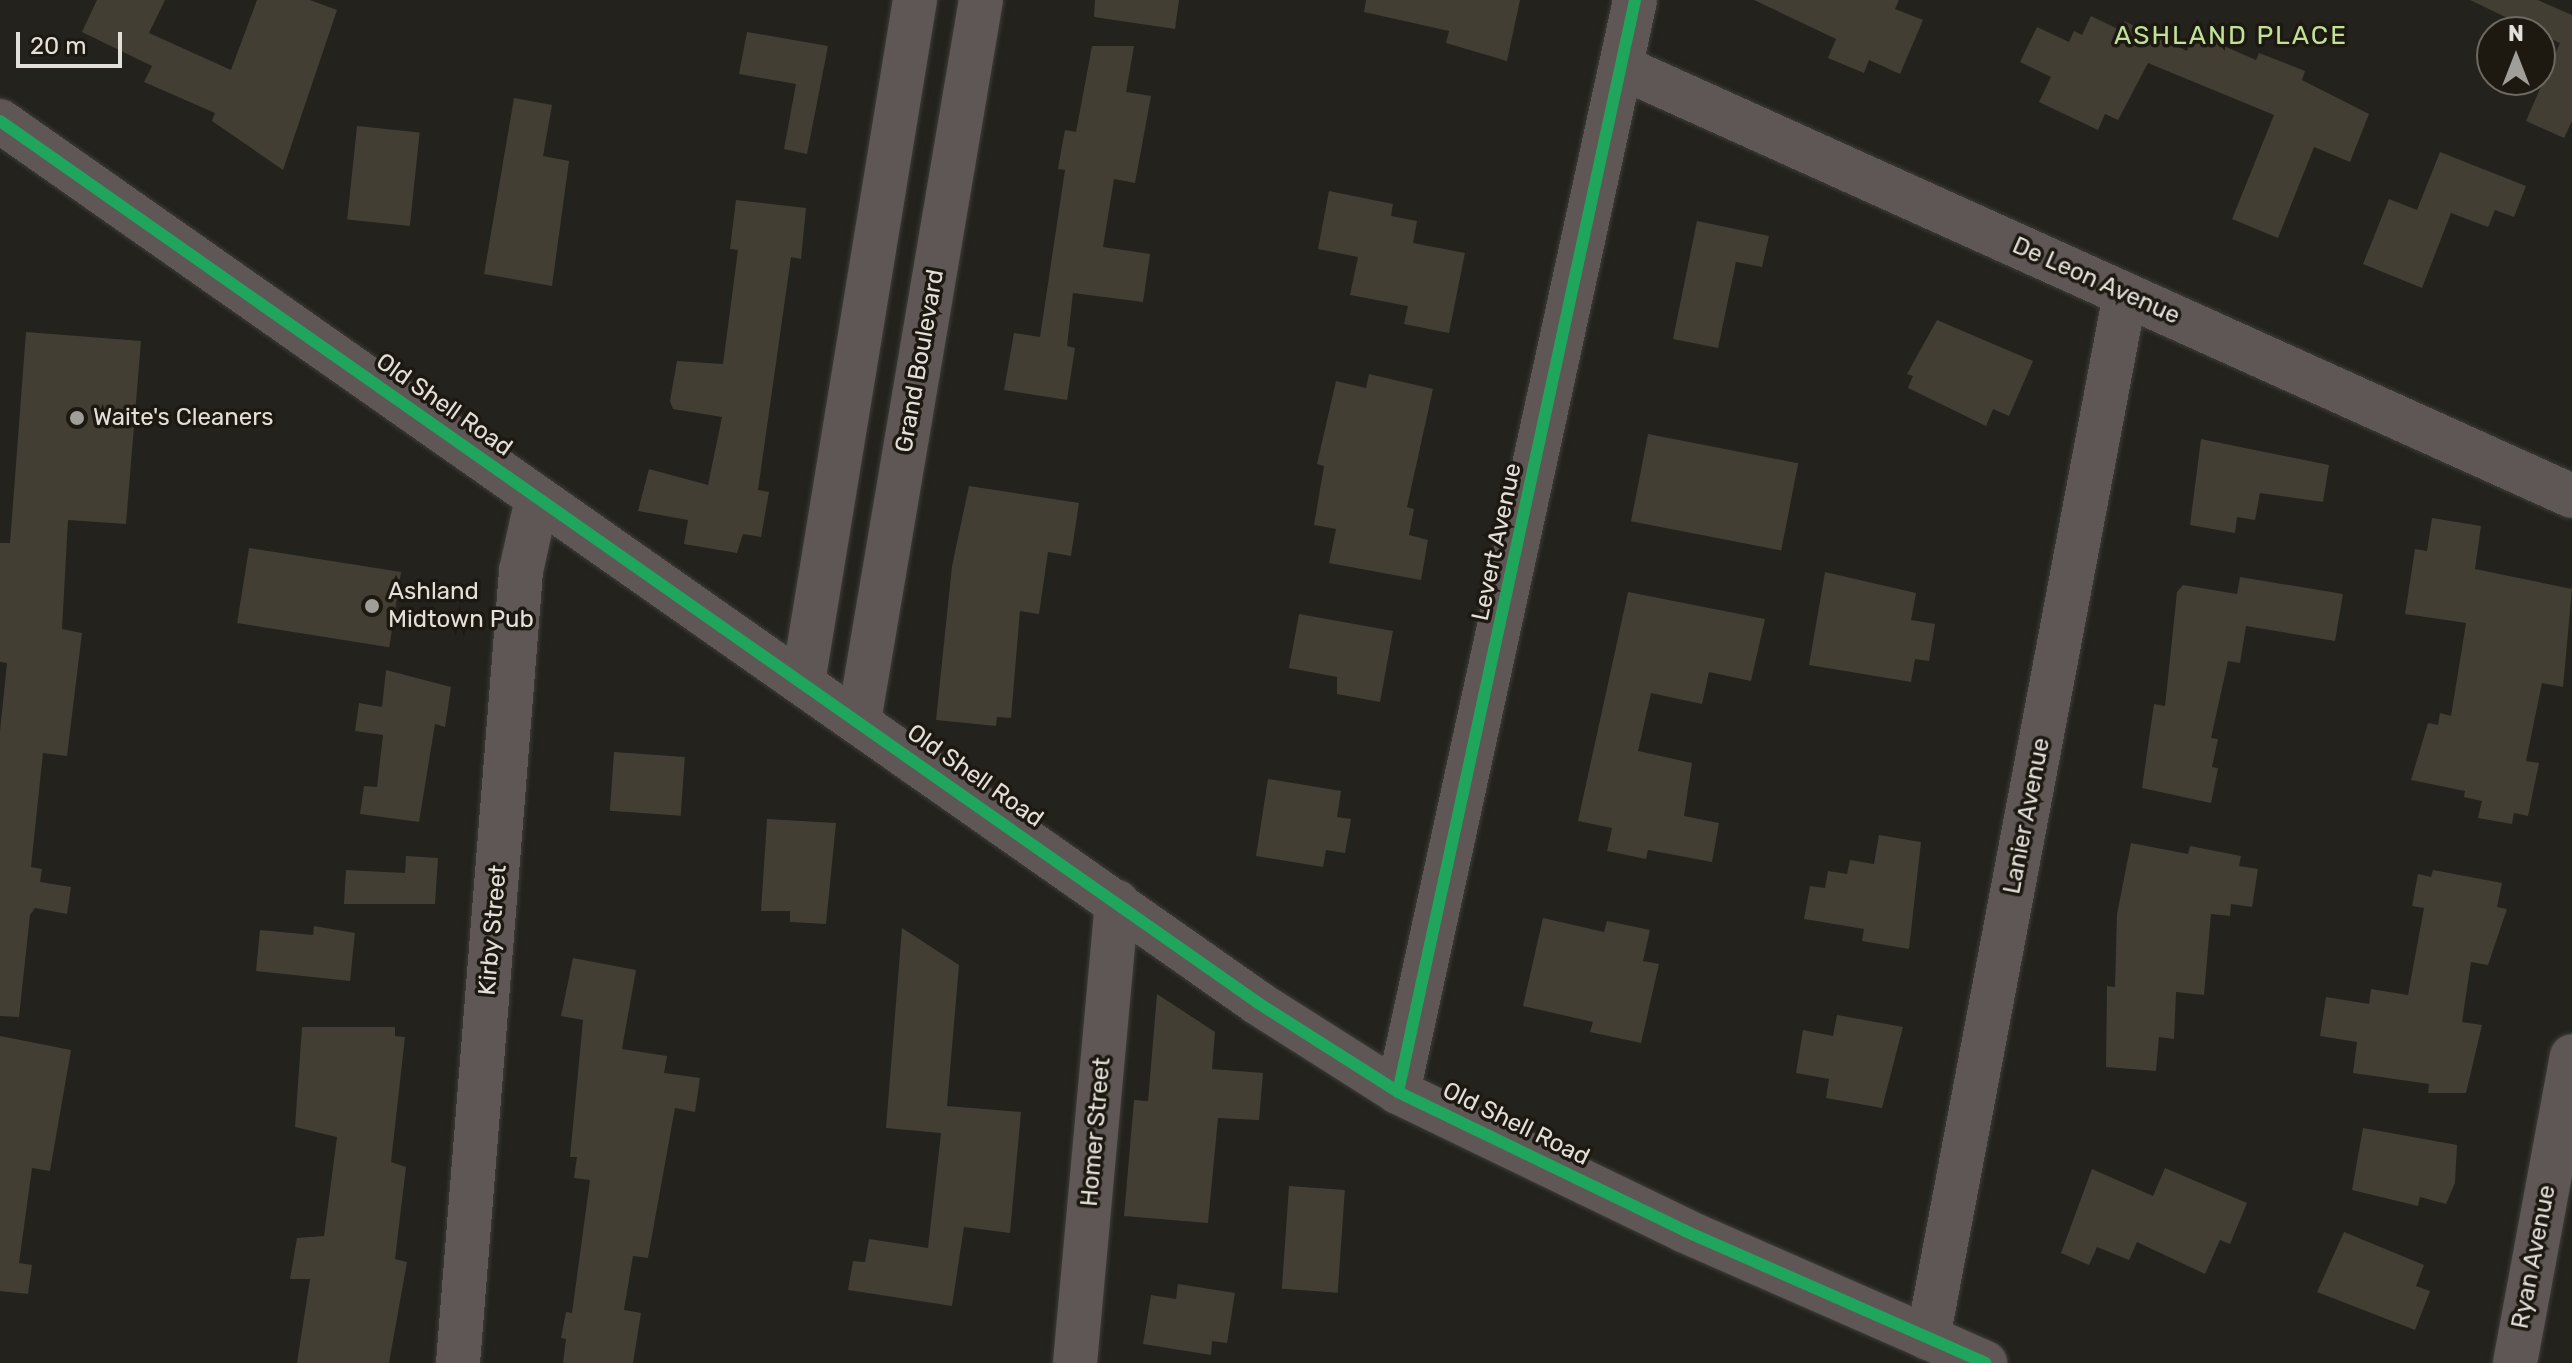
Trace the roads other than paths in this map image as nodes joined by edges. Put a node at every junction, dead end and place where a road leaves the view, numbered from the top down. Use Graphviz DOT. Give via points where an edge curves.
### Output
graph roads {
  1 [pos="915,0"];
  2 [pos="981,0"];
  3 [pos="1635,0"];
  4 [pos="1621,67"];
  5 [pos="0,121"];
  6 [pos="2125,294"];
  7 [pos="2572,496"];
  8 [pos="537,499"];
  9 [pos="803,683"];
  10 [pos="859,721"];
  11 [pos="1117,902"];
  12 [pos="2572,1056"];
  13 [pos="1398,1092"];
  14 [pos="1928,1338"];
  15 [pos="458,1363"];
  16 [pos="1075,1363"];
  17 [pos="1985,1363"];
  18 [pos="2515,1363"];
  1 -- 9 [label="street"];
  2 -- 10 [label="street, Grand Boulevard"];
  3 -- 4 [label="street, Levert Avenue"];
  4 -- 6 [label="street, De Leon Avenue"];
  4 -- 13 [label="street, Levert Avenue"];
  5 -- 8 [label="street, Old Shell Road"];
  6 -- 7 [label="street, De Leon Avenue"];
  6 -- 14 [label="street, Lanier Avenue"];
  8 -- 9 [label="street, Old Shell Road"];
  8 -- 15 [label="street, Kirby Street" via="521,571"];
  9 -- 10 [label="street, Old Shell Road"];
  10 -- 11 [label="street, Old Shell Road"];
  11 -- 13 [label="street, Old Shell Road"];
  11 -- 16 [label="street, Homer Street"];
  12 -- 18 [label="street, Ryan Avenue"];
  13 -- 14 [label="street, Old Shell Road" via="1685,1231"];
  14 -- 17 [label="street, Old Shell Road"];
}
